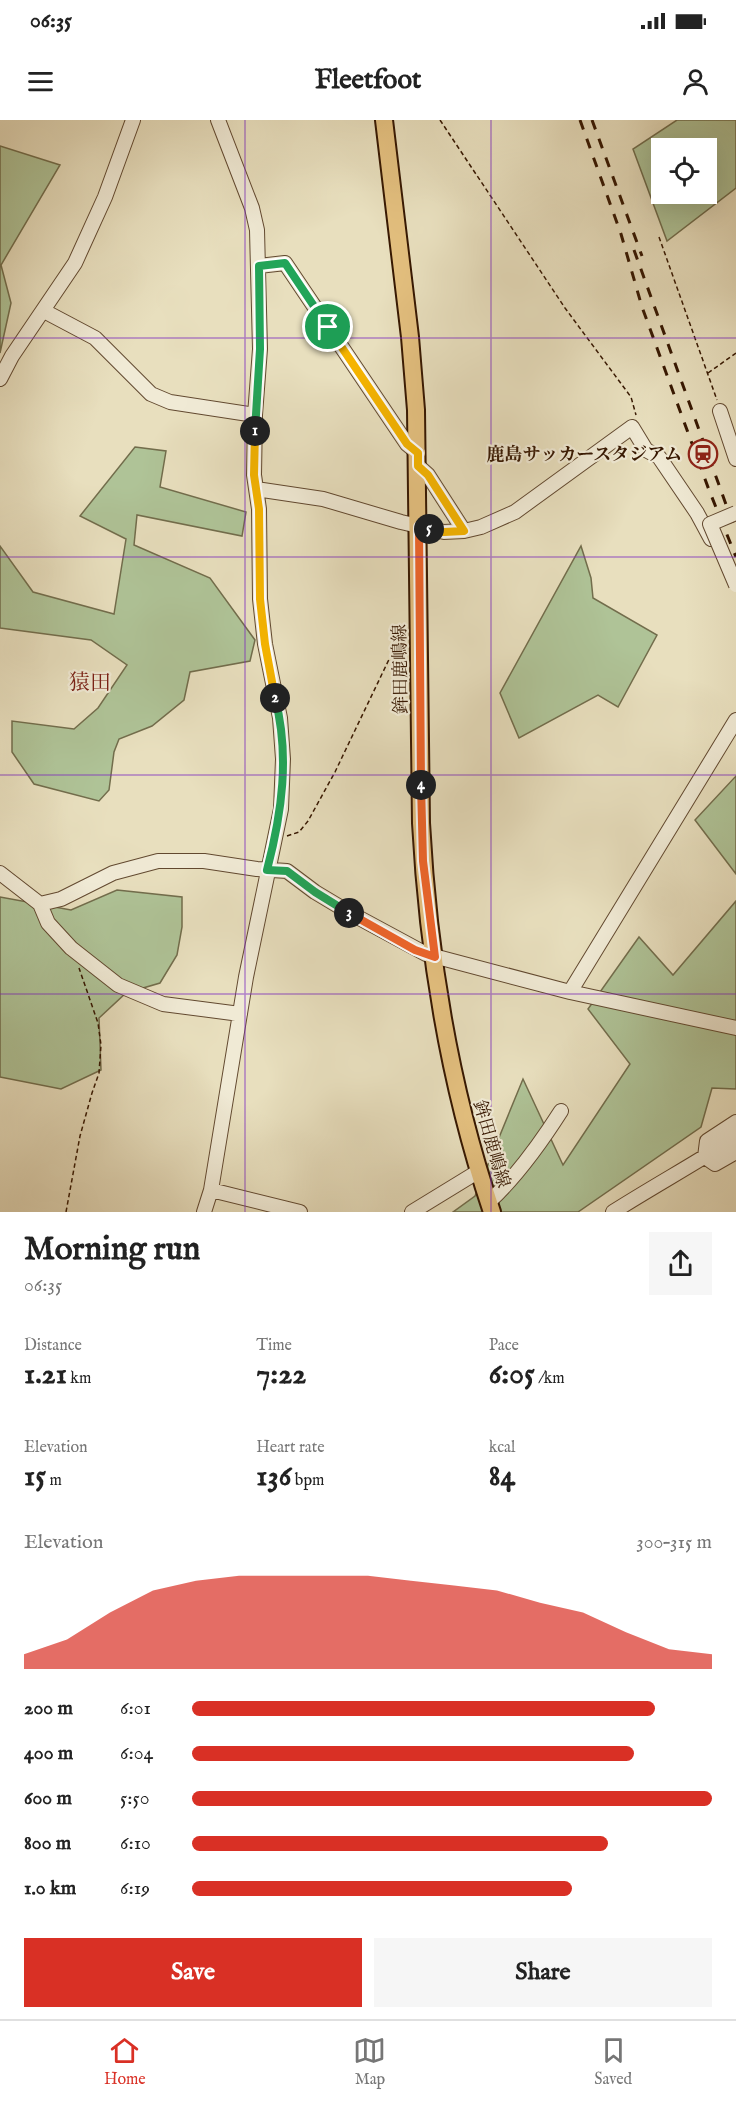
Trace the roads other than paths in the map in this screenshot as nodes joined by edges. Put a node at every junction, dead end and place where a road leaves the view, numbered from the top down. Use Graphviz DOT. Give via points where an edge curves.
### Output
graph roads {
  1 [pos="133,120"];
  2 [pos="218,120"];
  3 [pos="384,120"];
  4 [pos="259,266"];
  5 [pos="44,311"];
  6 [pos="0,379"];
  7 [pos="720,411"];
  8 [pos="255,414"];
  9 [pos="736,459"];
  10 [pos="418,460"];
  11 [pos="256,489"];
  12 [pos="736,513"];
  13 [pos="419,527"];
  14 [pos="464,531"];
  15 [pos="736,587"];
  16 [pos="736,720"];
  17 [pos="267,870"];
  18 [pos="0,873"];
  19 [pos="40,904"];
  20 [pos="435,957"];
  21 [pos="570,992"];
  22 [pos="240,1014"];
  23 [pos="736,1028"];
  24 [pos="561,1111"];
  25 [pos="736,1122"];
  26 [pos="736,1137"];
  27 [pos="736,1152"];
  28 [pos="705,1157"];
  29 [pos="479,1171"];
  30 [pos="212,1190"];
  31 [pos="491,1207"];
  32 [pos="204,1212"];
  33 [pos="300,1212"];
  34 [pos="412,1212"];
  35 [pos="613,1212"];
  1 -- 5 [label="street" via="75,263"];
  2 -- 4 [label="street" via="252,208"];
  3 -- 10 [label="main road, 鉾田鹿嶋線" via="410,337"];
  4 -- 8 [label="street" via="260,349"];
  4 -- 10 [label="street" via="285,263"];
  5 -- 6 [label="street"];
  5 -- 8 [label="street" via="95,338 152,394 170,402"];
  7 -- 9 [label="street"];
  8 -- 11 [label="street"];
  10 -- 13 [label="main road, 鉾田鹿嶋線"];
  10 -- 14 [label="street"];
  11 -- 13 [label="street" via="323,499"];
  11 -- 17 [label="street" via="260,599 283,759 280,808"];
  12 -- 15 [label="street, bridge" via="710,524"];
  13 -- 14 [label="street"];
  13 -- 20 [label="main road, 鉾田鹿嶋線" via="421,823"];
  14 -- 15 [label="street" via="515,512 632,427 646,450 659,457 698,513"];
  16 -- 21 [label="street"];
  17 -- 19 [label="street" via="204,861 158,861 113,873 61,899"];
  17 -- 20 [label="street" via="287,871 350,913"];
  17 -- 22 [label="street"];
  18 -- 19 [label="street"];
  19 -- 22 [label="street" via="56,934 118,984 163,1005"];
  20 -- 21 [label="street"];
  20 -- 29 [label="main road, 鉾田鹿嶋線" via="454,1076"];
  21 -- 23 [label="street"];
  22 -- 30 [label="street"];
  24 -- 31 [label="street"];
  25 -- 28 [label="street" via="707,1141"];
  26 -- 28 [label="street"];
  27 -- 28 [label="street" via="715,1164"];
  28 -- 35 [label="street"];
  29 -- 31 [label="main road, 鉾田鹿嶋線"];
  29 -- 34 [label="street"];
  30 -- 32 [label="street"];
  30 -- 33 [label="street"];
}
